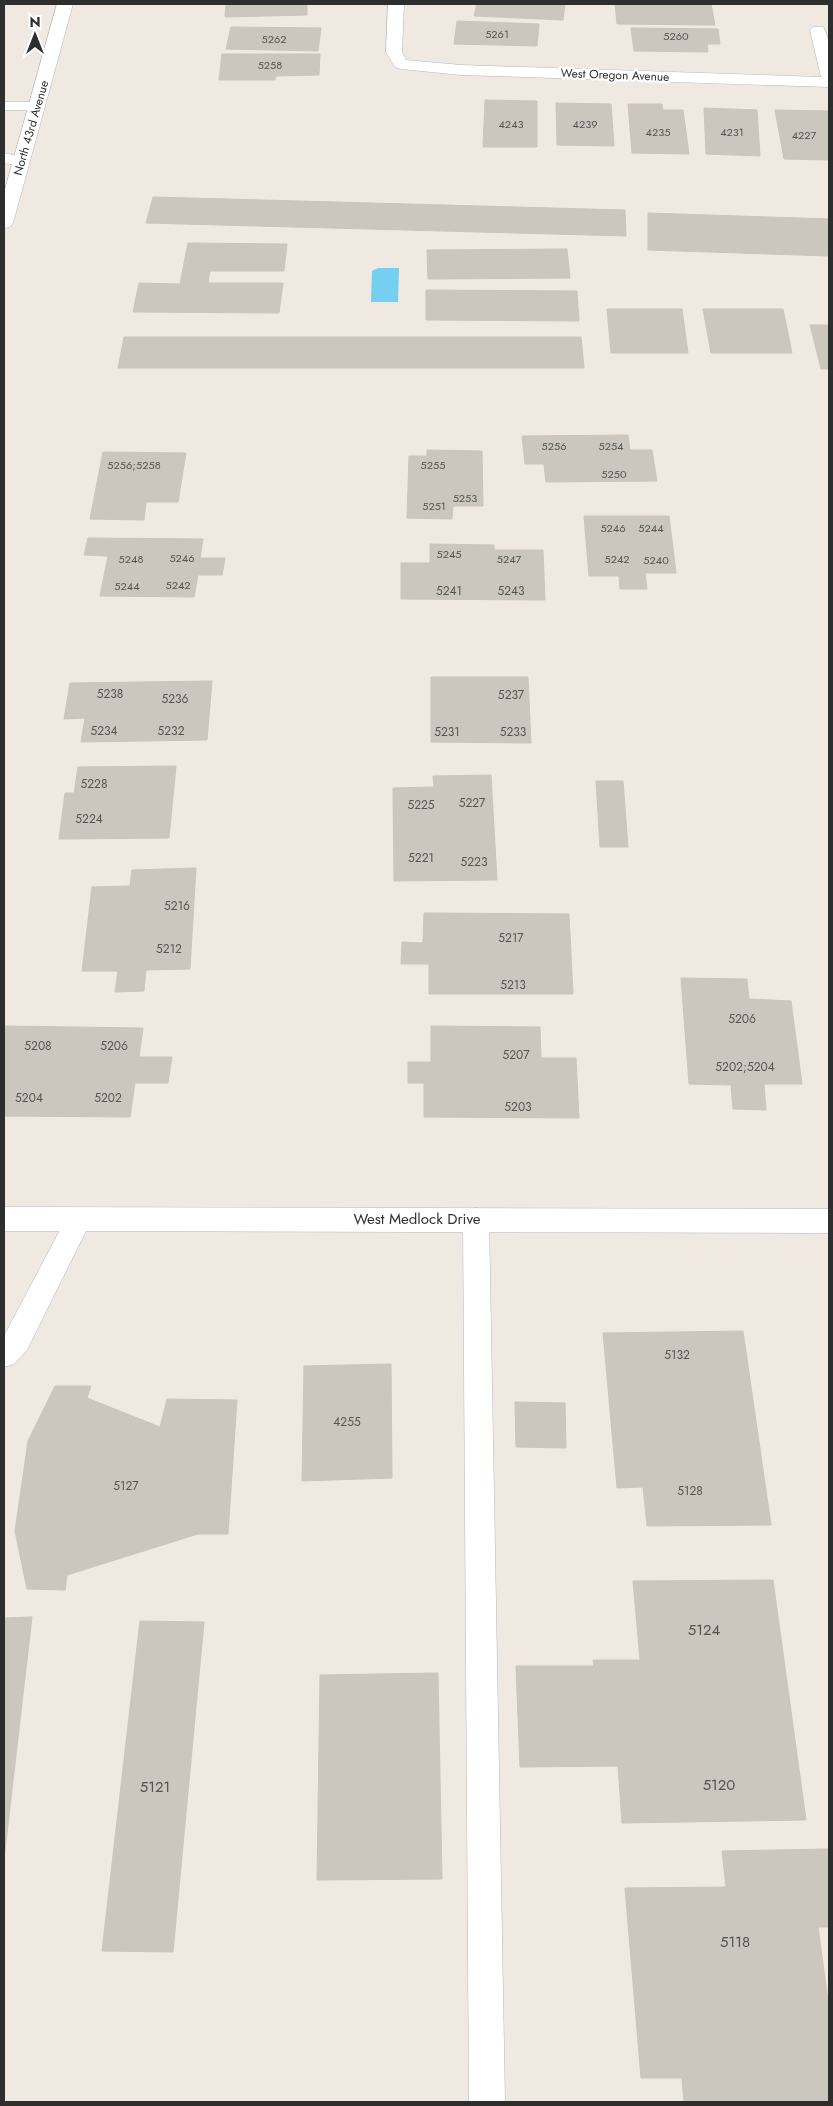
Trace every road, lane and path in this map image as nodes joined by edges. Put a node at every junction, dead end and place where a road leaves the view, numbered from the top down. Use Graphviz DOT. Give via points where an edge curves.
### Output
graph roads {
  1 [pos="65,4"];
  2 [pos="396,4"];
  3 [pos="818,30"];
  4 [pos="829,80"];
  5 [pos="4,106"];
  6 [pos="37,106"];
  7 [pos="4,158"];
  8 [pos="22,161"];
  9 [pos="4,223"];
  10 [pos="4,1219"];
  11 [pos="79,1219"];
  12 [pos="476,1219"];
  13 [pos="829,1221"];
  14 [pos="4,1355"];
  15 [pos="487,2102"];
  1 -- 6 [label="street, North 43rd Avenue"];
  2 -- 4 [label="street, West Oregon Avenue" via="394,52 401,64 461,70"];
  3 -- 4 [label="street, West Oregon Avenue"];
  5 -- 6 [label="lane"];
  6 -- 8 [label="street, North 43rd Avenue"];
  7 -- 8 [label="lane"];
  8 -- 9 [label="street, North 43rd Avenue"];
  10 -- 11 [label="street, West Medlock Drive"];
  11 -- 12 [label="street, West Medlock Drive"];
  11 -- 14 [label="lane" via="17,1341"];
  12 -- 13 [label="street, West Medlock Drive"];
  12 -- 15 [label="lane"];
}
